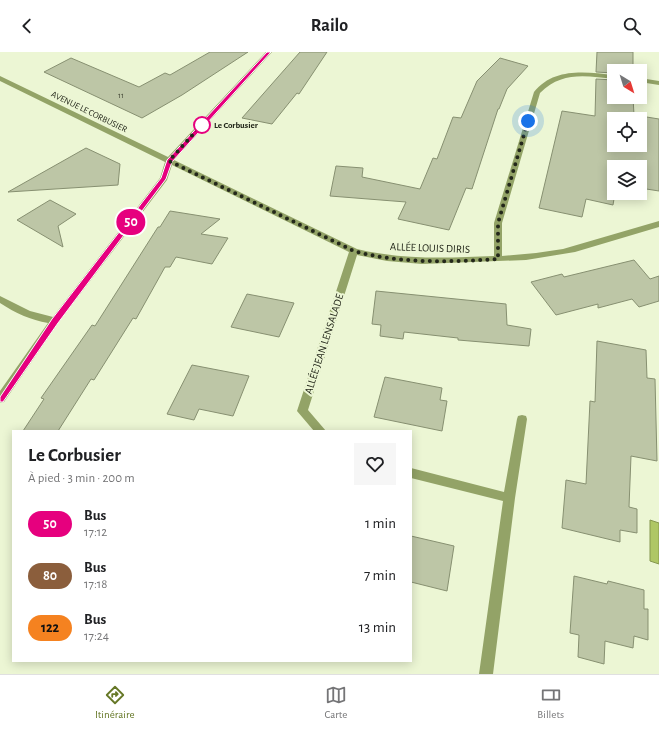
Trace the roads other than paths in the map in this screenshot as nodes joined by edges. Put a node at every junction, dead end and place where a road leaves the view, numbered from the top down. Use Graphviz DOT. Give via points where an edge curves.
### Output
graph roads {
  1 [pos="269,52"];
  2 [pos="607,76"];
  3 [pos="0,78"];
  4 [pos="647,81"];
  5 [pos="659,83"];
  6 [pos="169,161"];
  7 [pos="659,224"];
  8 [pos="354,251"];
  9 [pos="498,259"];
  10 [pos="0,299"];
  11 [pos="55,321"];
  12 [pos="0,399"];
  13 [pos="522,420"];
  14 [pos="320,430"];
  15 [pos="412,473"];
  16 [pos="509,498"];
  17 [pos="486,674"];
  1 -- 6 [label="street"];
  2 -- 9 [label="street" via="567,75 543,84 537,92 498,223"];
  3 -- 6 [label="street, AVENUE LE CORBUSIER"];
  4 -- 5 [label="street"];
  6 -- 8 [label="street, ALLÉE LOUIS DIRIS"];
  6 -- 11 [label="street" via="164,178"];
  7 -- 9 [label="street, ALLÉE LOUIS DIRIS" via="563,252"];
  8 -- 9 [label="street, ALLÉE LOUIS DIRIS" via="386,258 424,261"];
  8 -- 14 [label="street, ALLÉE JEAN LENSALADE" via="302,411"];
  10 -- 11 [label="street" via="36,318"];
  11 -- 12 [label="street"];
  13 -- 16 [label="street"];
  15 -- 16 [label="street"];
  16 -- 17 [label="street"];
}
